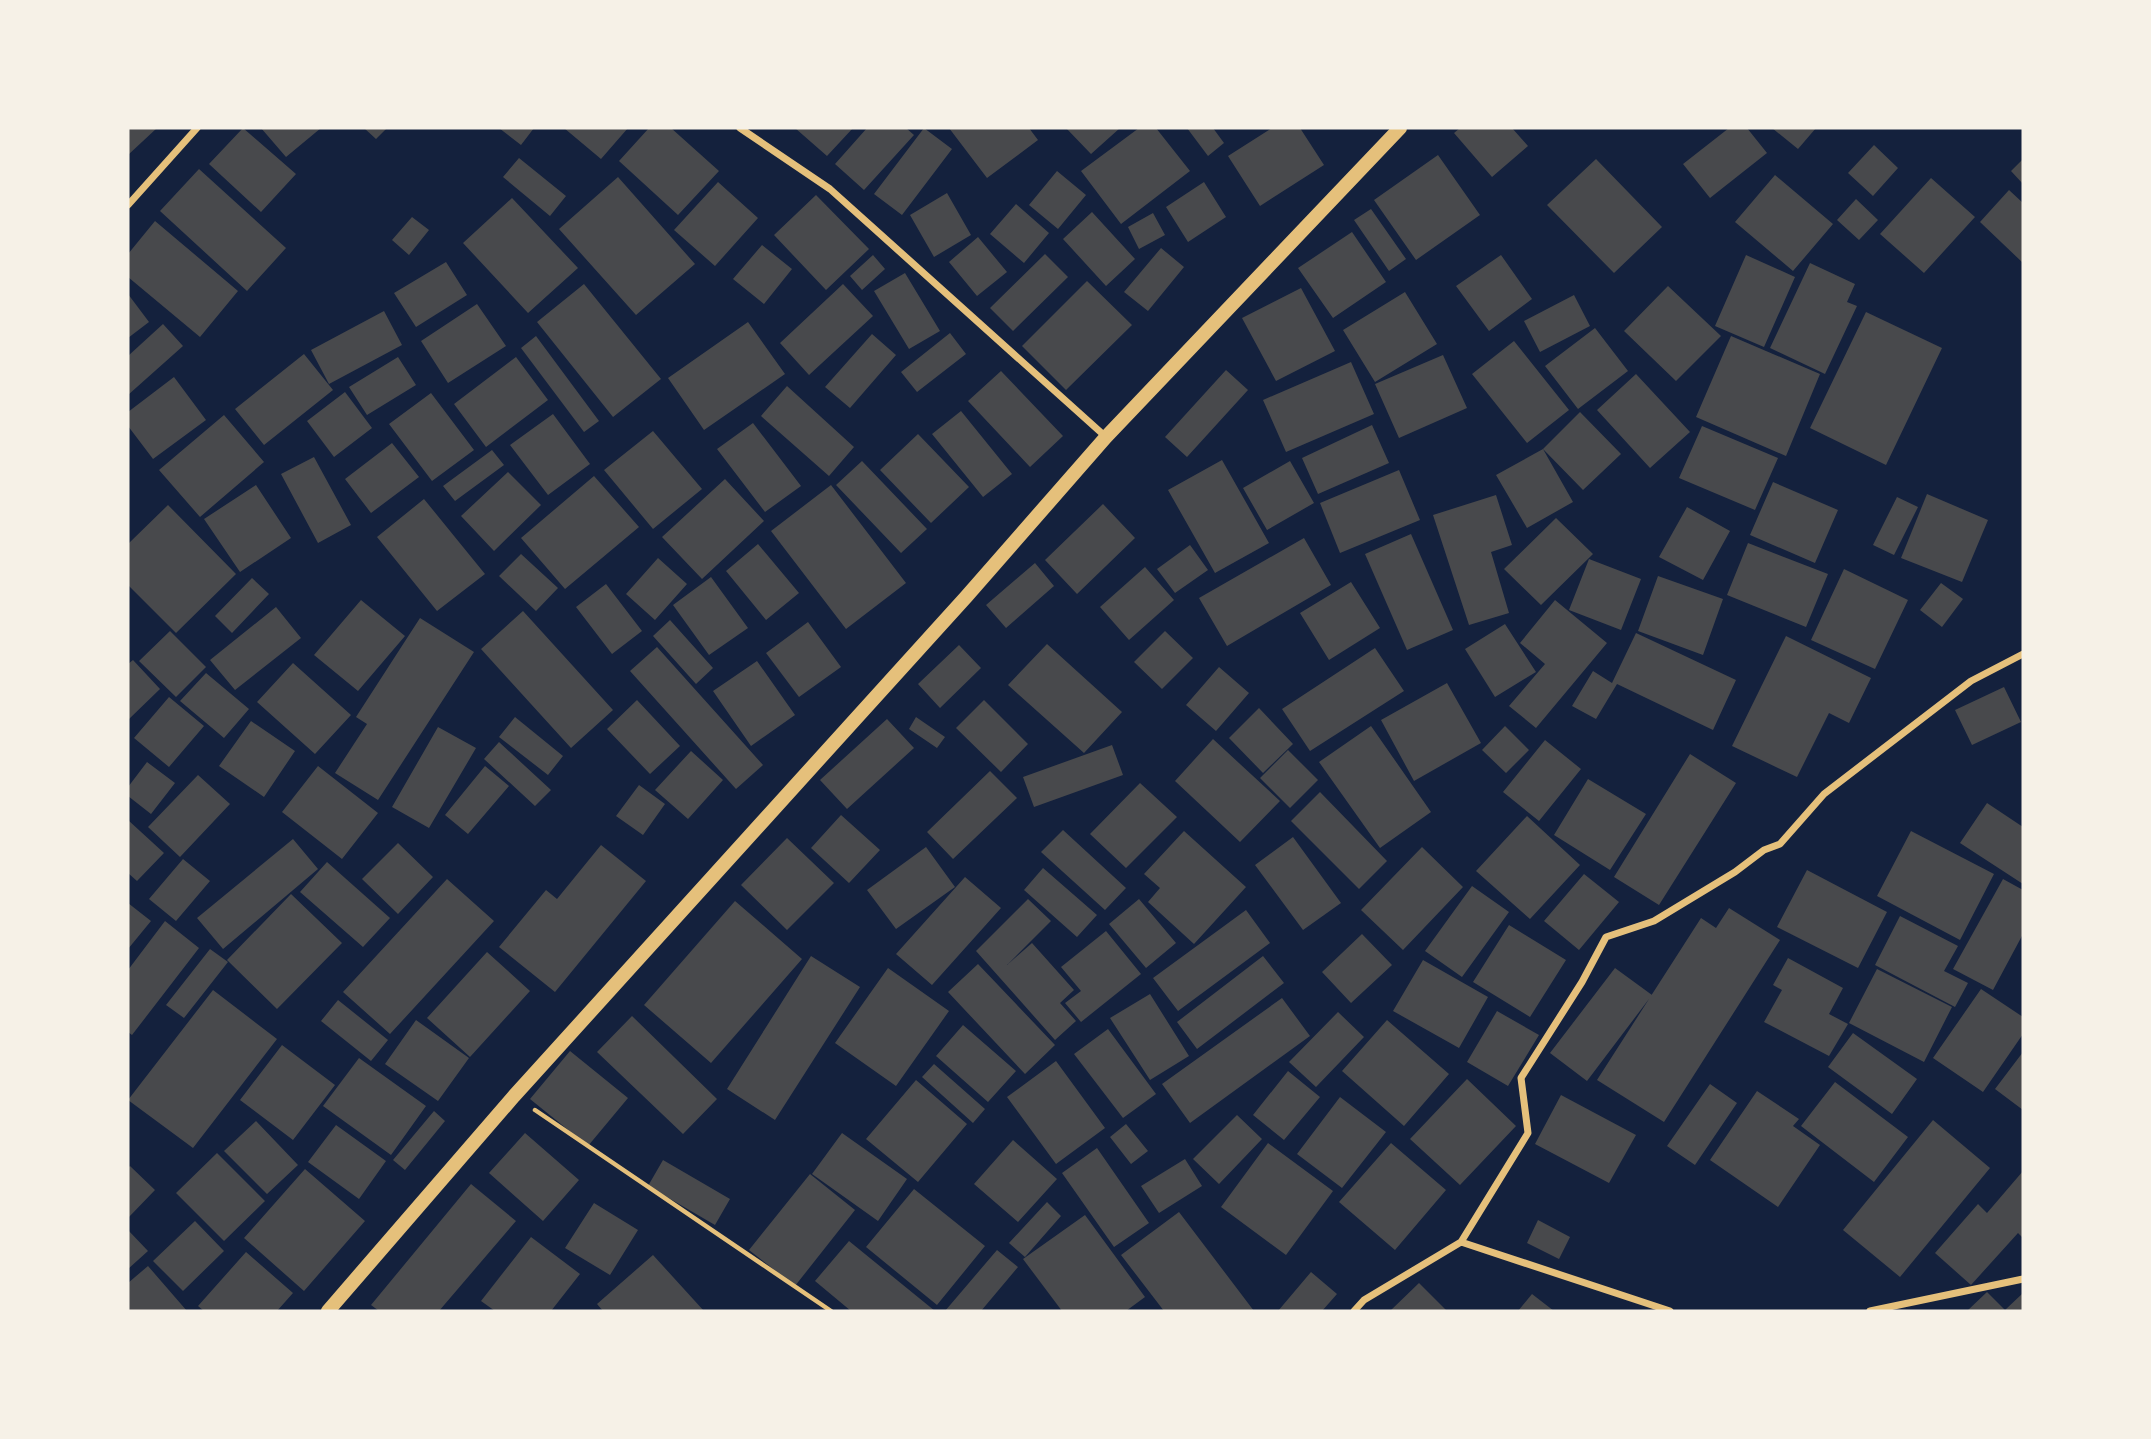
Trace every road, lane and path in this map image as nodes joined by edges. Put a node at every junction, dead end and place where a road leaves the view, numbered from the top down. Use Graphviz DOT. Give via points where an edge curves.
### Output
graph roads {
  1 [pos="197,128"];
  2 [pos="740,128"];
  3 [pos="1400,128"];
  4 [pos="128,205"];
  5 [pos="1106,437"];
  6 [pos="2023,654"];
  7 [pos="514,1096"];
  8 [pos="1461,1242"];
  9 [pos="2023,1279"];
  10 [pos="328,1311"];
  11 [pos="831,1311"];
  12 [pos="1354,1311"];
  13 [pos="1670,1311"];
  14 [pos="1870,1311"];
  1 -- 4 [label="street"];
  2 -- 5 [label="street" via="830,189"];
  3 -- 5 [label="main road"];
  5 -- 7 [label="main road"];
  6 -- 8 [label="street" via="1971,681 1824,794 1780,844 1654,921 1606,937 1521,1078 1528,1133"];
  7 -- 10 [label="main road"];
  7 -- 11 [label="path"];
  8 -- 12 [label="street" via="1364,1300"];
  8 -- 13 [label="street"];
  9 -- 14 [label="street"];
}
